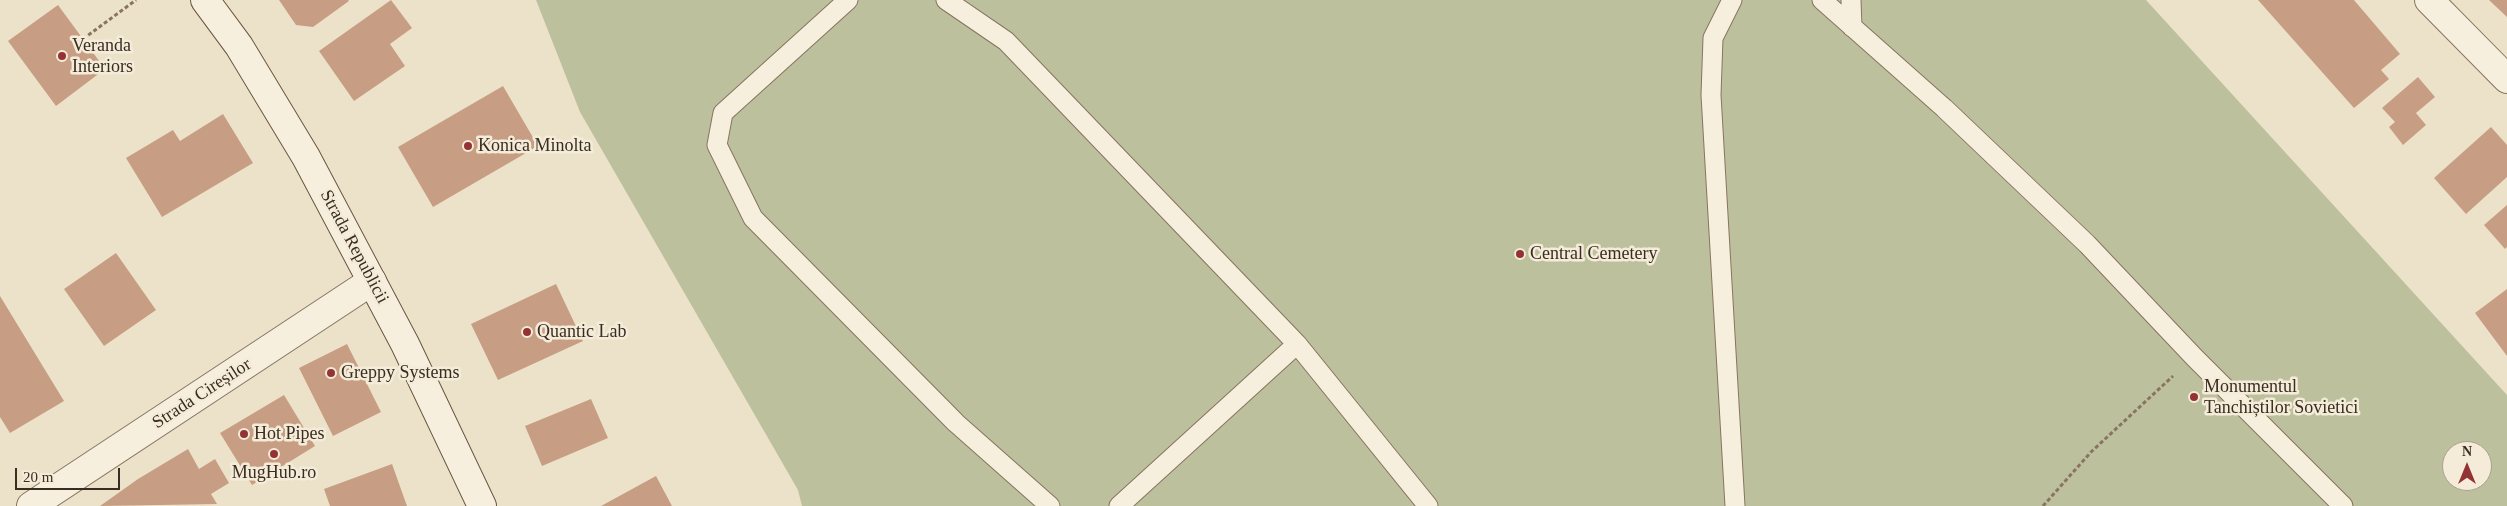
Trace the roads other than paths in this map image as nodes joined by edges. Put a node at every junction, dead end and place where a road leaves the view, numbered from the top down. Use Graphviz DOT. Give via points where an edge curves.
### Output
graph roads {
  1 [pos="206,0"];
  2 [pos="848,0"];
  3 [pos="946,0"];
  4 [pos="1732,0"];
  5 [pos="1822,0"];
  6 [pos="1851,0"];
  7 [pos="2429,0"];
  8 [pos="1852,27"];
  9 [pos="2507,79"];
  10 [pos="372,281"];
  11 [pos="1297,344"];
  12 [pos="31,506"];
  13 [pos="482,506"];
  14 [pos="1050,506"];
  15 [pos="1119,506"];
  16 [pos="1428,506"];
  17 [pos="1735,506"];
  18 [pos="2344,506"];
  1 -- 10 [label="street, Strada Republicii" via="239,46 306,157"];
  2 -- 14 [label="lane" via="723,113 717,145 753,218 956,423"];
  3 -- 11 [label="lane" via="1006,41"];
  4 -- 17 [label="lane" via="1713,38 1711,95"];
  5 -- 8 [label="lane"];
  6 -- 8 [label="lane"];
  7 -- 9 [label="street"];
  8 -- 18 [label="lane" via="1944,108 2087,244 2194,357"];
  10 -- 12 [label="street, Strada Cireșilor"];
  10 -- 13 [label="street, Strada Republicii"];
  11 -- 15 [label="lane"];
  11 -- 16 [label="lane"];
}
